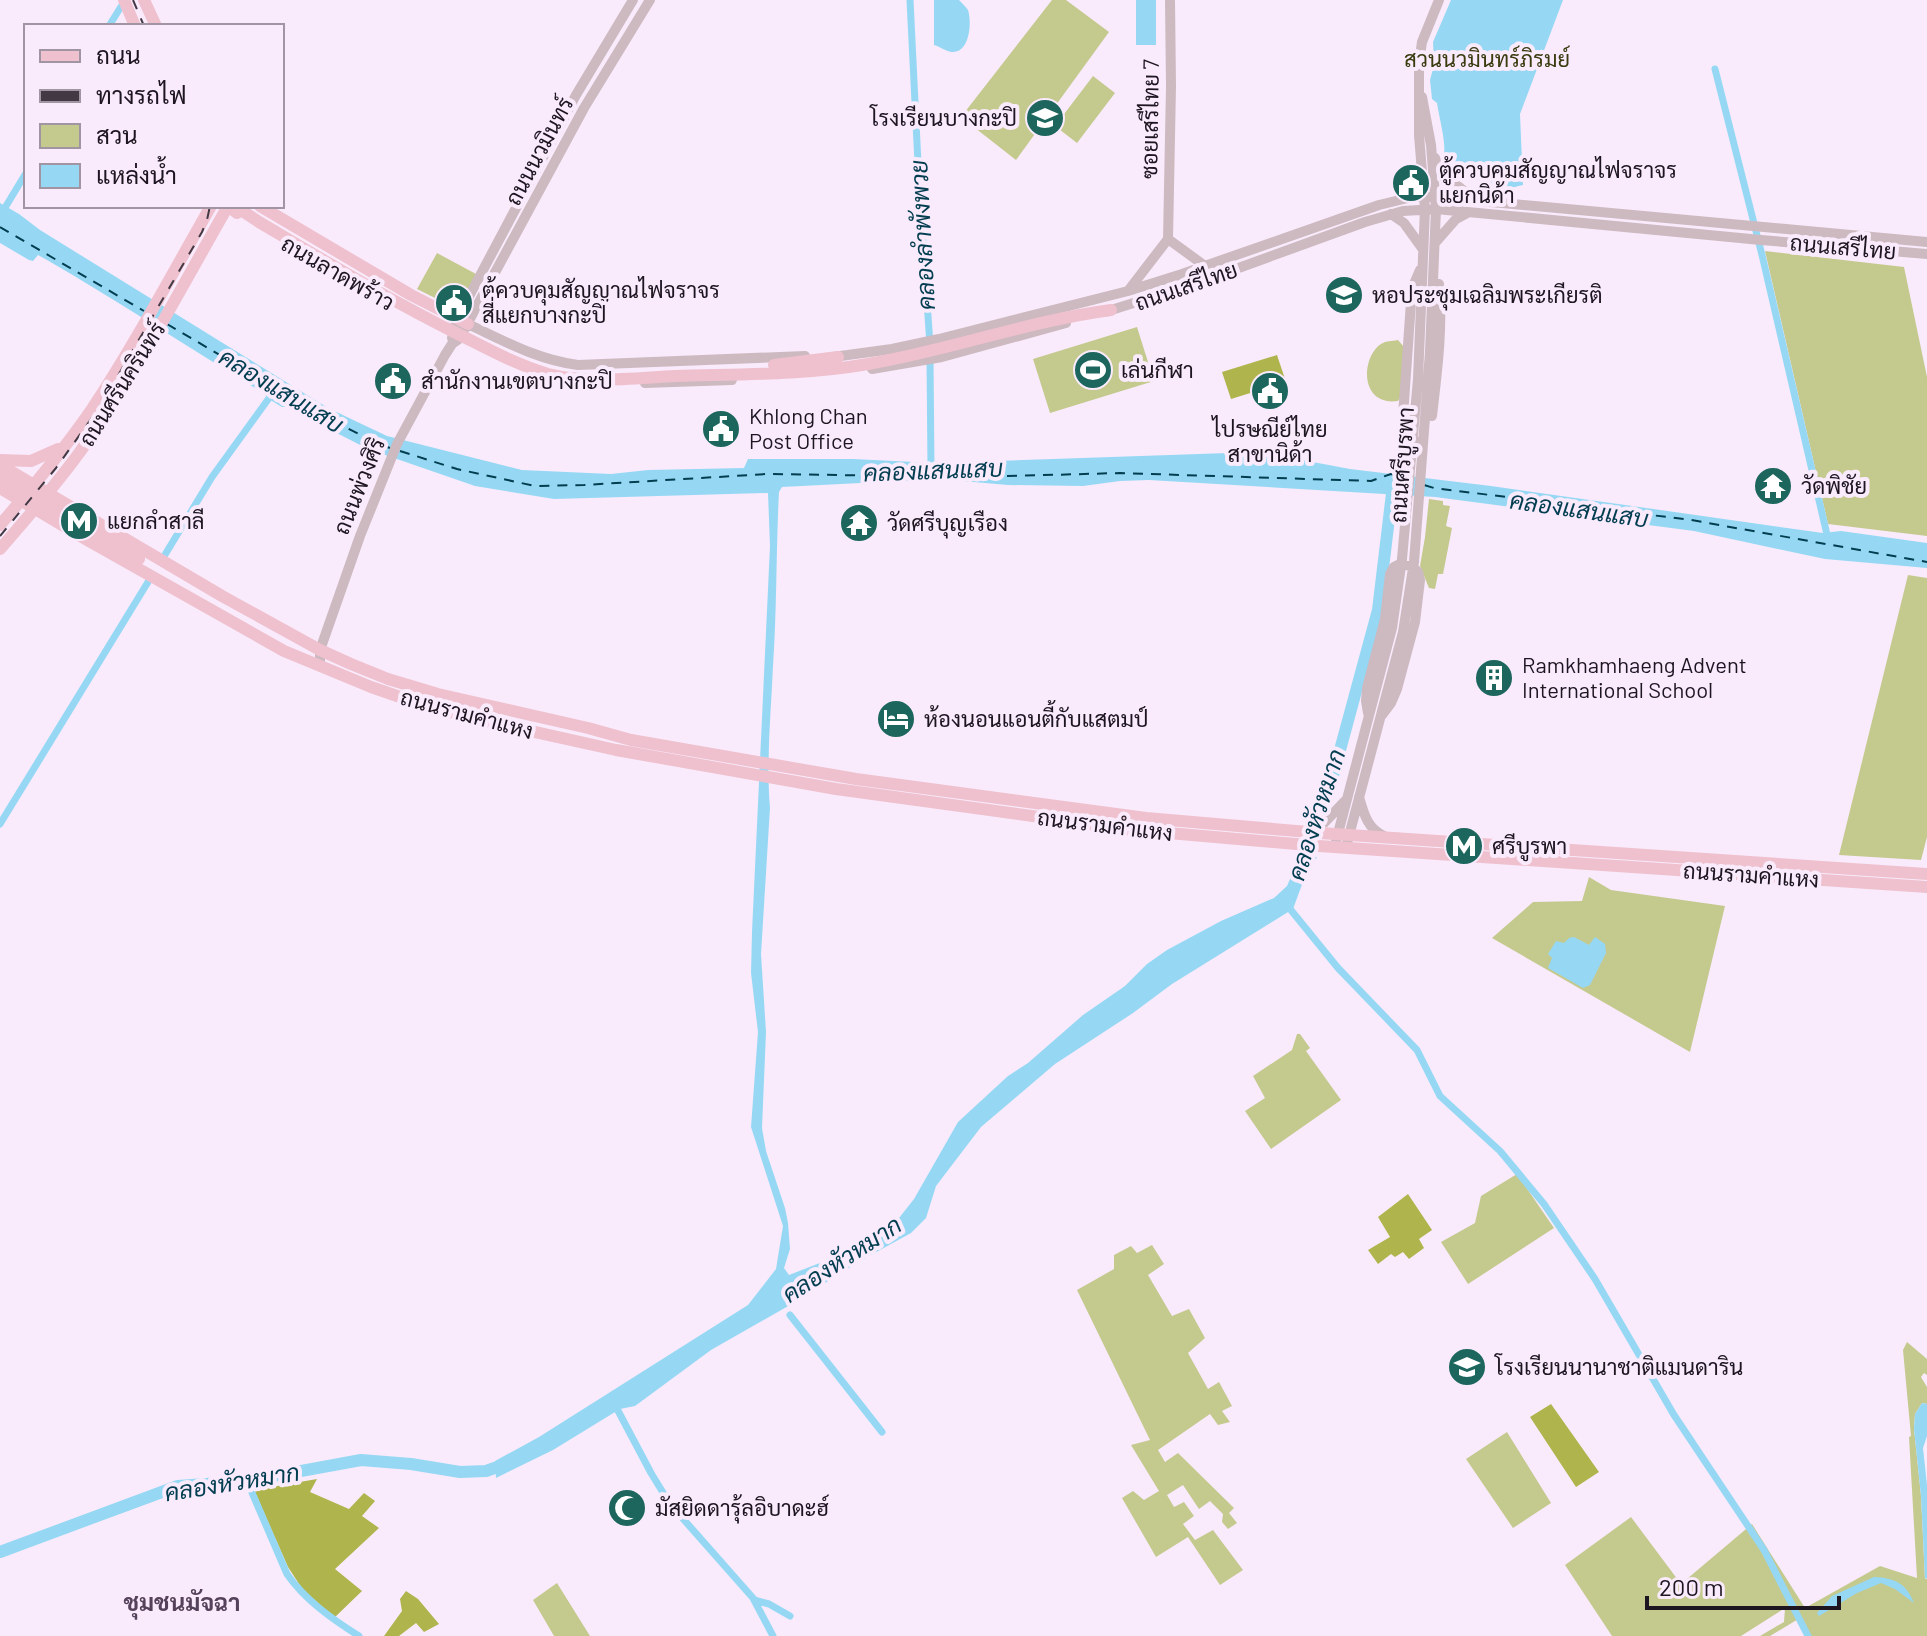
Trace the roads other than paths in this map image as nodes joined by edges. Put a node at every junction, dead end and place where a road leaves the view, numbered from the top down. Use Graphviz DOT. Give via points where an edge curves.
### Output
graph roads {
  1 [pos="126,0"];
  2 [pos="138,0"];
  3 [pos="144,0"];
  4 [pos="633,0"];
  5 [pos="650,0"];
  6 [pos="1170,0"];
  7 [pos="1439,0"];
  8 [pos="136,24"];
  9 [pos="148,24"];
  10 [pos="155,24"];
  11 [pos="1419,80"];
  12 [pos="1431,145"];
  13 [pos="1430,196"];
  14 [pos="1479,201"];
  15 [pos="210,208"];
  16 [pos="227,208"];
  17 [pos="231,208"];
  18 [pos="238,208"];
  19 [pos="252,208"];
  20 [pos="264,208"];
  21 [pos="1431,209"];
  22 [pos="1469,212"];
  23 [pos="1391,214"];
  24 [pos="1168,239"];
  25 [pos="1927,242"];
  26 [pos="1435,243"];
  27 [pos="495,248"];
  28 [pos="1423,249"];
  29 [pos="506,254"];
  30 [pos="1927,254"];
  31 [pos="1422,265"];
  32 [pos="1205,266"];
  33 [pos="1434,267"];
  34 [pos="1128,291"];
  35 [pos="1111,310"];
  36 [pos="462,321"];
  37 [pos="454,340"];
  38 [pos="1425,352"];
  39 [pos="838,357"];
  40 [pos="67,442"];
  41 [pos="0,465"];
  42 [pos="61,475"];
  43 [pos="0,478"];
  44 [pos="34,485"];
  45 [pos="0,488"];
  46 [pos="47,494"];
  47 [pos="21,500"];
  48 [pos="63,503"];
  49 [pos="35,509"];
  50 [pos="0,525"];
  51 [pos="0,549"];
  52 [pos="325,652"];
  53 [pos="300,656"];
  54 [pos="320,666"];
  55 [pos="1373,719"];
  56 [pos="631,740"];
  57 [pos="753,768"];
  58 [pos="1354,795"];
  59 [pos="1316,837"];
  60 [pos="1386,838"];
  61 [pos="1342,841"];
  62 [pos="1927,874"];
  63 [pos="1927,887"];
  1 -- 8 [label="main road"];
  2 -- 9 [label="main road"];
  3 -- 10 [label="main road"];
  4 -- 27 [label="main road, ถนนนวมินทร์"];
  5 -- 29 [label="main road, ถนนนวมินทร์" via="584,108"];
  6 -- 24 [label="main road, ซอยเสรีไทย 7"];
  7 -- 11 [label="main road, ถนนศรีบูรพา" via="1422,42"];
  11 -- 12 [label="main road, ถนนศรีบูรพา"];
  11 -- 13 [label="main road, ถนนศรีบูรพา" via="1419,135"];
  12 -- 13 [label="main road, ถนนศรีบูรพา"];
  12 -- 14 [label="main road" via="1440,169"];
  13 -- 14 [label="main road, ถนนเสรีไทย"];
  13 -- 21 [label="main road, ถนนศรีบูรพา"];
  13 -- 32 [label="main road, ถนนเสรีไทย" via="1379,205"];
  14 -- 25 [label="main road, ถนนเสรีไทย"];
  15 -- 40 [label="main road, ถนนศรีนครินทร์" via="92,409"];
  16 -- 42 [label="main road, ถนนศรีนครินทร์" via="140,360"];
  17 -- 37 [label="main road, ถนนลาดพร้าว"];
  18 -- 35 [label="main road" via="441,325 513,361 565,377 847,367"];
  19 -- 39 [label="main road" via="419,306 548,366 600,372"];
  20 -- 36 [label="main road, ถนนลาดพร้าว"];
  21 -- 22 [label="main road, ถนนเสรีไทย"];
  21 -- 23 [label="main road, ถนนเสรีไทย"];
  21 -- 26 [label="main road, ถนนศรีบูรพา"];
  21 -- 28 [label="main road, ถนนศรีบูรพา"];
  22 -- 26 [label="main road"];
  22 -- 30 [label="main road, ถนนเสรีไทย"];
  23 -- 28 [label="main road"];
  23 -- 35 [label="main road, ถนนเสรีไทย"];
  24 -- 32 [label="main road"];
  24 -- 34 [label="main road"];
  26 -- 33 [label="main road, ถนนศรีบูรพา"];
  27 -- 29 [label="main road"];
  27 -- 36 [label="main road, ถนนนวมินทร์"];
  28 -- 31 [label="main road, ถนนศรีบูรพา"];
  29 -- 36 [label="main road, ถนนนวมินทร์"];
  31 -- 33 [label="main road" via="1411,302 1405,441 1429,441 1441,308"];
  31 -- 38 [label="main road, ถนนศรีบูรพา"];
  32 -- 34 [label="main road, ถนนเสรีไทย"];
  33 -- 38 [label="main road, ถนนศรีบูรพา"];
  34 -- 39 [label="main road, ถนนเสรีไทย" via="939,339"];
  35 -- 37 [label="main road, ถนนเสรีไทย" via="942,357 798,378 568,383"];
  36 -- 37 [label="main road, ถนนพ่วงศิริ"];
  36 -- 39 [label="main road, ถนนเสรีไทย" via="539,357 578,365"];
  37 -- 52 [label="main road, ถนนพ่วงศิริ" via="399,438 360,536"];
  38 -- 55 [label="main road, ถนนศรีบูรพา" via="1414,562 1403,632"];
  40 -- 41 [label="main road" via="31,461"];
  40 -- 44 [label="main road, ถนนศรีนครินทร์"];
  41 -- 44 [label="main road, ถนนรามคำแหง"];
  41 -- 56 [label="main road, ถนนรามคำแหง" via="237,611 338,664 442,703"];
  42 -- 46 [label="main road, ถนนศรีนครินทร์"];
  42 -- 48 [label="main road"];
  43 -- 53 [label="main road, ถนนรามคำแหง"];
  44 -- 46 [label="main road, ถนนรามคำแหง"];
  44 -- 47 [label="main road, ถนนศรีนครินทร์"];
  45 -- 47 [label="main road, ถนนรามคำแหง"];
  46 -- 48 [label="main road, ถนนรามคำแหง"];
  46 -- 49 [label="main road, ถนนศรีนครินทร์"];
  47 -- 49 [label="main road, ถนนรามคำแหง"];
  47 -- 50 [label="main road, ถนนศรีนครินทร์"];
  48 -- 52 [label="main road, ถนนรามคำแหง"];
  49 -- 51 [label="main road, ถนนศรีนครินทร์"];
  49 -- 53 [label="main road, ถนนรามคำแหง"];
  52 -- 54 [label="main road"];
  52 -- 56 [label="main road, ถนนรามคำแหง" via="429,692"];
  53 -- 54 [label="main road, ถนนรามคำแหง"];
  54 -- 57 [label="main road, ถนนรามคำแหง" via="458,714 616,750"];
  55 -- 55 [label="main road" via="1367,688 1391,570 1412,566 1420,580 1415,622 1391,703"];
  55 -- 58 [label="main road, ถนนศรีบูรพา"];
  56 -- 57 [label="main road, ถนนรามคำแหง"];
  57 -- 59 [label="main road, ถนนรามคำแหง" via="836,789 1083,824 1184,835"];
  58 -- 59 [label="main road"];
  58 -- 60 [label="main road" via="1369,824"];
  58 -- 61 [label="main road, ถนนศรีบูรพา"];
  59 -- 61 [label="main road, ถนนรามคำแหง"];
  60 -- 61 [label="main road, ถนนรามคำแหง"];
  60 -- 62 [label="main road, ถนนรามคำแหง"];
  61 -- 63 [label="main road, ถนนรามคำแหง"];
}
